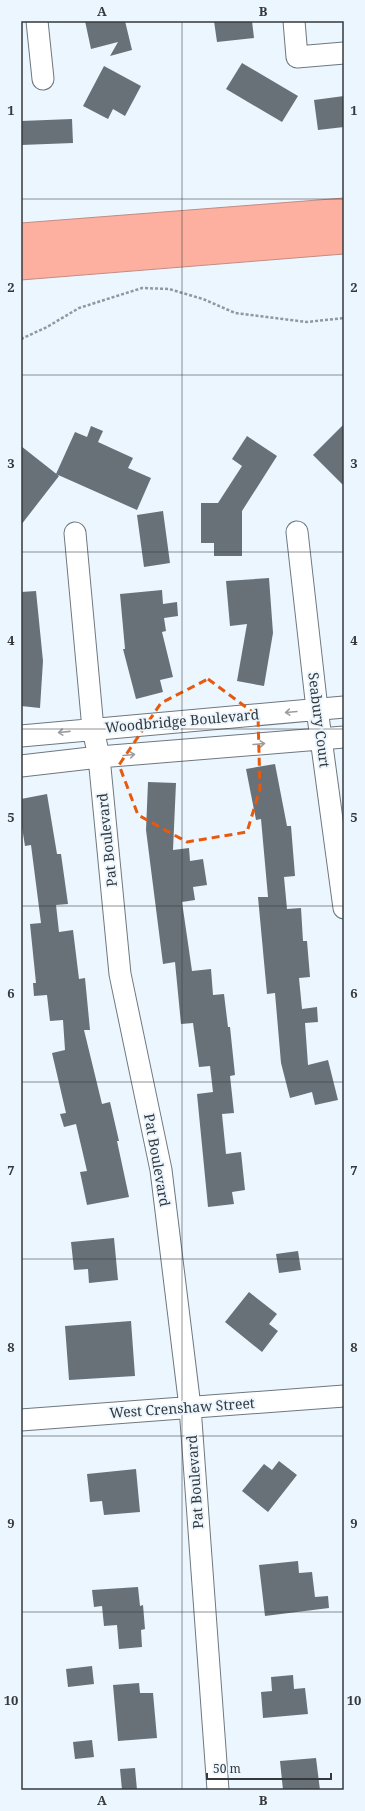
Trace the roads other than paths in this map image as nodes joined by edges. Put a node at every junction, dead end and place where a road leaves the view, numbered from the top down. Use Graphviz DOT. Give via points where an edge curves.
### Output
graph roads {
  1 [pos="37,21"];
  2 [pos="294,21"];
  3 [pos="344,53"];
  4 [pos="43,79"];
  5 [pos="297,532"];
  6 [pos="75,533"];
  7 [pos="344,707"];
  8 [pos="317,709"];
  9 [pos="93,729"];
  10 [pos="21,736"];
  11 [pos="344,737"];
  12 [pos="322,739"];
  13 [pos="98,757"];
  14 [pos="21,766"];
  15 [pos="344,908"];
  16 [pos="344,1396"];
  17 [pos="190,1407"];
  18 [pos="21,1420"];
  19 [pos="218,1790"];
  1 -- 4 [label="street"];
  2 -- 3 [label="street" via="297,57"];
  5 -- 8 [label="street, Seabury Court"];
  6 -- 9 [label="street, Pat Boulevard"];
  7 -- 8 [label="street, Woodbridge Boulevard"];
  8 -- 9 [label="street, Woodbridge Boulevard, one-way"];
  8 -- 12 [label="street, Seabury Court"];
  9 -- 10 [label="street, Woodbridge Boulevard, one-way"];
  9 -- 13 [label="street, Pat Boulevard"];
  11 -- 12 [label="street, Woodbridge Boulevard"];
  13 -- 12 [label="street, Woodbridge Boulevard, one-way"];
  12 -- 15 [label="street, Seabury Court"];
  13 -- 14 [label="street, Woodbridge Boulevard"];
  13 -- 17 [label="street, Pat Boulevard" via="120,974 161,1170"];
  16 -- 17 [label="street, West Crenshaw Street"];
  17 -- 18 [label="street, West Crenshaw Street"];
  17 -- 19 [label="street, Pat Boulevard"];
}
